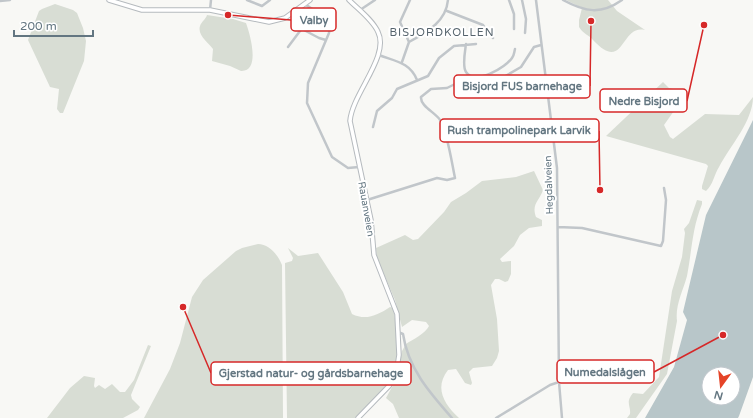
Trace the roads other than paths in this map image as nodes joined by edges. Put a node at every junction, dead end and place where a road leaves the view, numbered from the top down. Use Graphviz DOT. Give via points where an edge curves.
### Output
graph roads {
  1 [pos="10,0"];
  2 [pos="109,0"];
  3 [pos="122,0"];
  4 [pos="211,0"];
  5 [pos="247,0"];
  6 [pos="270,0"];
  7 [pos="310,0"];
  8 [pos="349,0"];
  9 [pos="375,0"];
  10 [pos="410,0"];
  11 [pos="448,0"];
  12 [pos="509,0"];
  13 [pos="522,0"];
  14 [pos="536,0"];
  15 [pos="563,0"];
  16 [pos="622,0"];
  17 [pos="0,1"];
  18 [pos="305,4"];
  19 [pos="120,5"];
  20 [pos="210,10"];
  21 [pos="312,10"];
  22 [pos="359,10"];
  23 [pos="446,11"];
  24 [pos="302,29"];
  25 [pos="514,29"];
  26 [pos="525,33"];
  27 [pos="493,38"];
  28 [pos="326,40"];
  29 [pos="409,42"];
  30 [pos="466,44"];
  31 [pos="476,44"];
  32 [pos="541,45"];
  33 [pos="288,47"];
  34 [pos="514,49"];
  35 [pos="379,55"];
  36 [pos="402,62"];
  37 [pos="417,80"];
  38 [pos="373,127"];
  39 [pos="359,167"];
  40 [pos="664,188"];
  41 [pos="366,200"];
  42 [pos="558,226"];
  43 [pos="398,332"];
  44 [pos="559,382"];
  45 [pos="358,418"];
  46 [pos="452,418"];
  47 [pos="496,418"];
  48 [pos="562,418"];
  1 -- 17 [label="street"];
  2 -- 19 [label="main road"];
  3 -- 19 [label="street"];
  4 -- 20 [label="street"];
  5 -- 6 [label="street" via="262,6"];
  7 -- 18 [label="main road"];
  8 -- 22 [label="main road, Rauanveien"];
  9 -- 22 [label="street"];
  10 -- 29 [label="street" via="400,22"];
  11 -- 23 [label="street"];
  12 -- 25 [label="street" via="514,14"];
  13 -- 26 [label="street" via="526,19"];
  14 -- 32 [label="street, Hegdalveien"];
  15 -- 16 [label="street" via="582,9 598,11 612,7"];
  18 -- 20 [label="main road" via="285,18 269,22"];
  18 -- 21 [label="street"];
  19 -- 20 [label="main road" via="150,11"];
  21 -- 24 [label="street"];
  21 -- 28 [label="street" via="321,13 329,23 330,29"];
  22 -- 35 [label="main road, Rauanveien" via="379,32"];
  23 -- 27 [label="street" via="483,25"];
  23 -- 29 [label="street" via="424,35"];
  24 -- 28 [label="street"];
  24 -- 33 [label="street"];
  28 -- 39 [label="street" via="308,83 307,103 332,157 348,168"];
  29 -- 36 [label="street"];
  30 -- 31 [label="street"];
  30 -- 34 [label="street" via="466,72 475,77 492,73 513,58"];
  30 -- 37 [label="street" via="451,48 439,58 428,76"];
  32 -- 41 [label="street" via="534,47 521,67 502,78 488,82 465,79 447,88 432,89 421,97 421,101 443,124 455,178 437,178"];
  32 -- 42 [label="street, Hegdalveien" via="557,168"];
  35 -- 36 [label="street"];
  35 -- 39 [label="main road, Rauanveien" via="350,114 350,126"];
  36 -- 37 [label="street"];
  37 -- 38 [label="street" via="397,89 392,98 377,111"];
  39 -- 41 [label="main road, Rauanveien"];
  40 -- 42 [label="street, Hegdalveien" via="666,200 661,246 582,228"];
  41 -- 43 [label="main road, Rauanveien" via="374,255 396,311"];
  42 -- 44 [label="street, Hegdalveien"];
  43 -- 45 [label="main road, Rauanveien" via="399,361 394,378 385,392"];
  43 -- 46 [label="street" via="402,334 418,377"];
  44 -- 47 [label="street"];
  44 -- 48 [label="street, Hegdalveien"];
}
